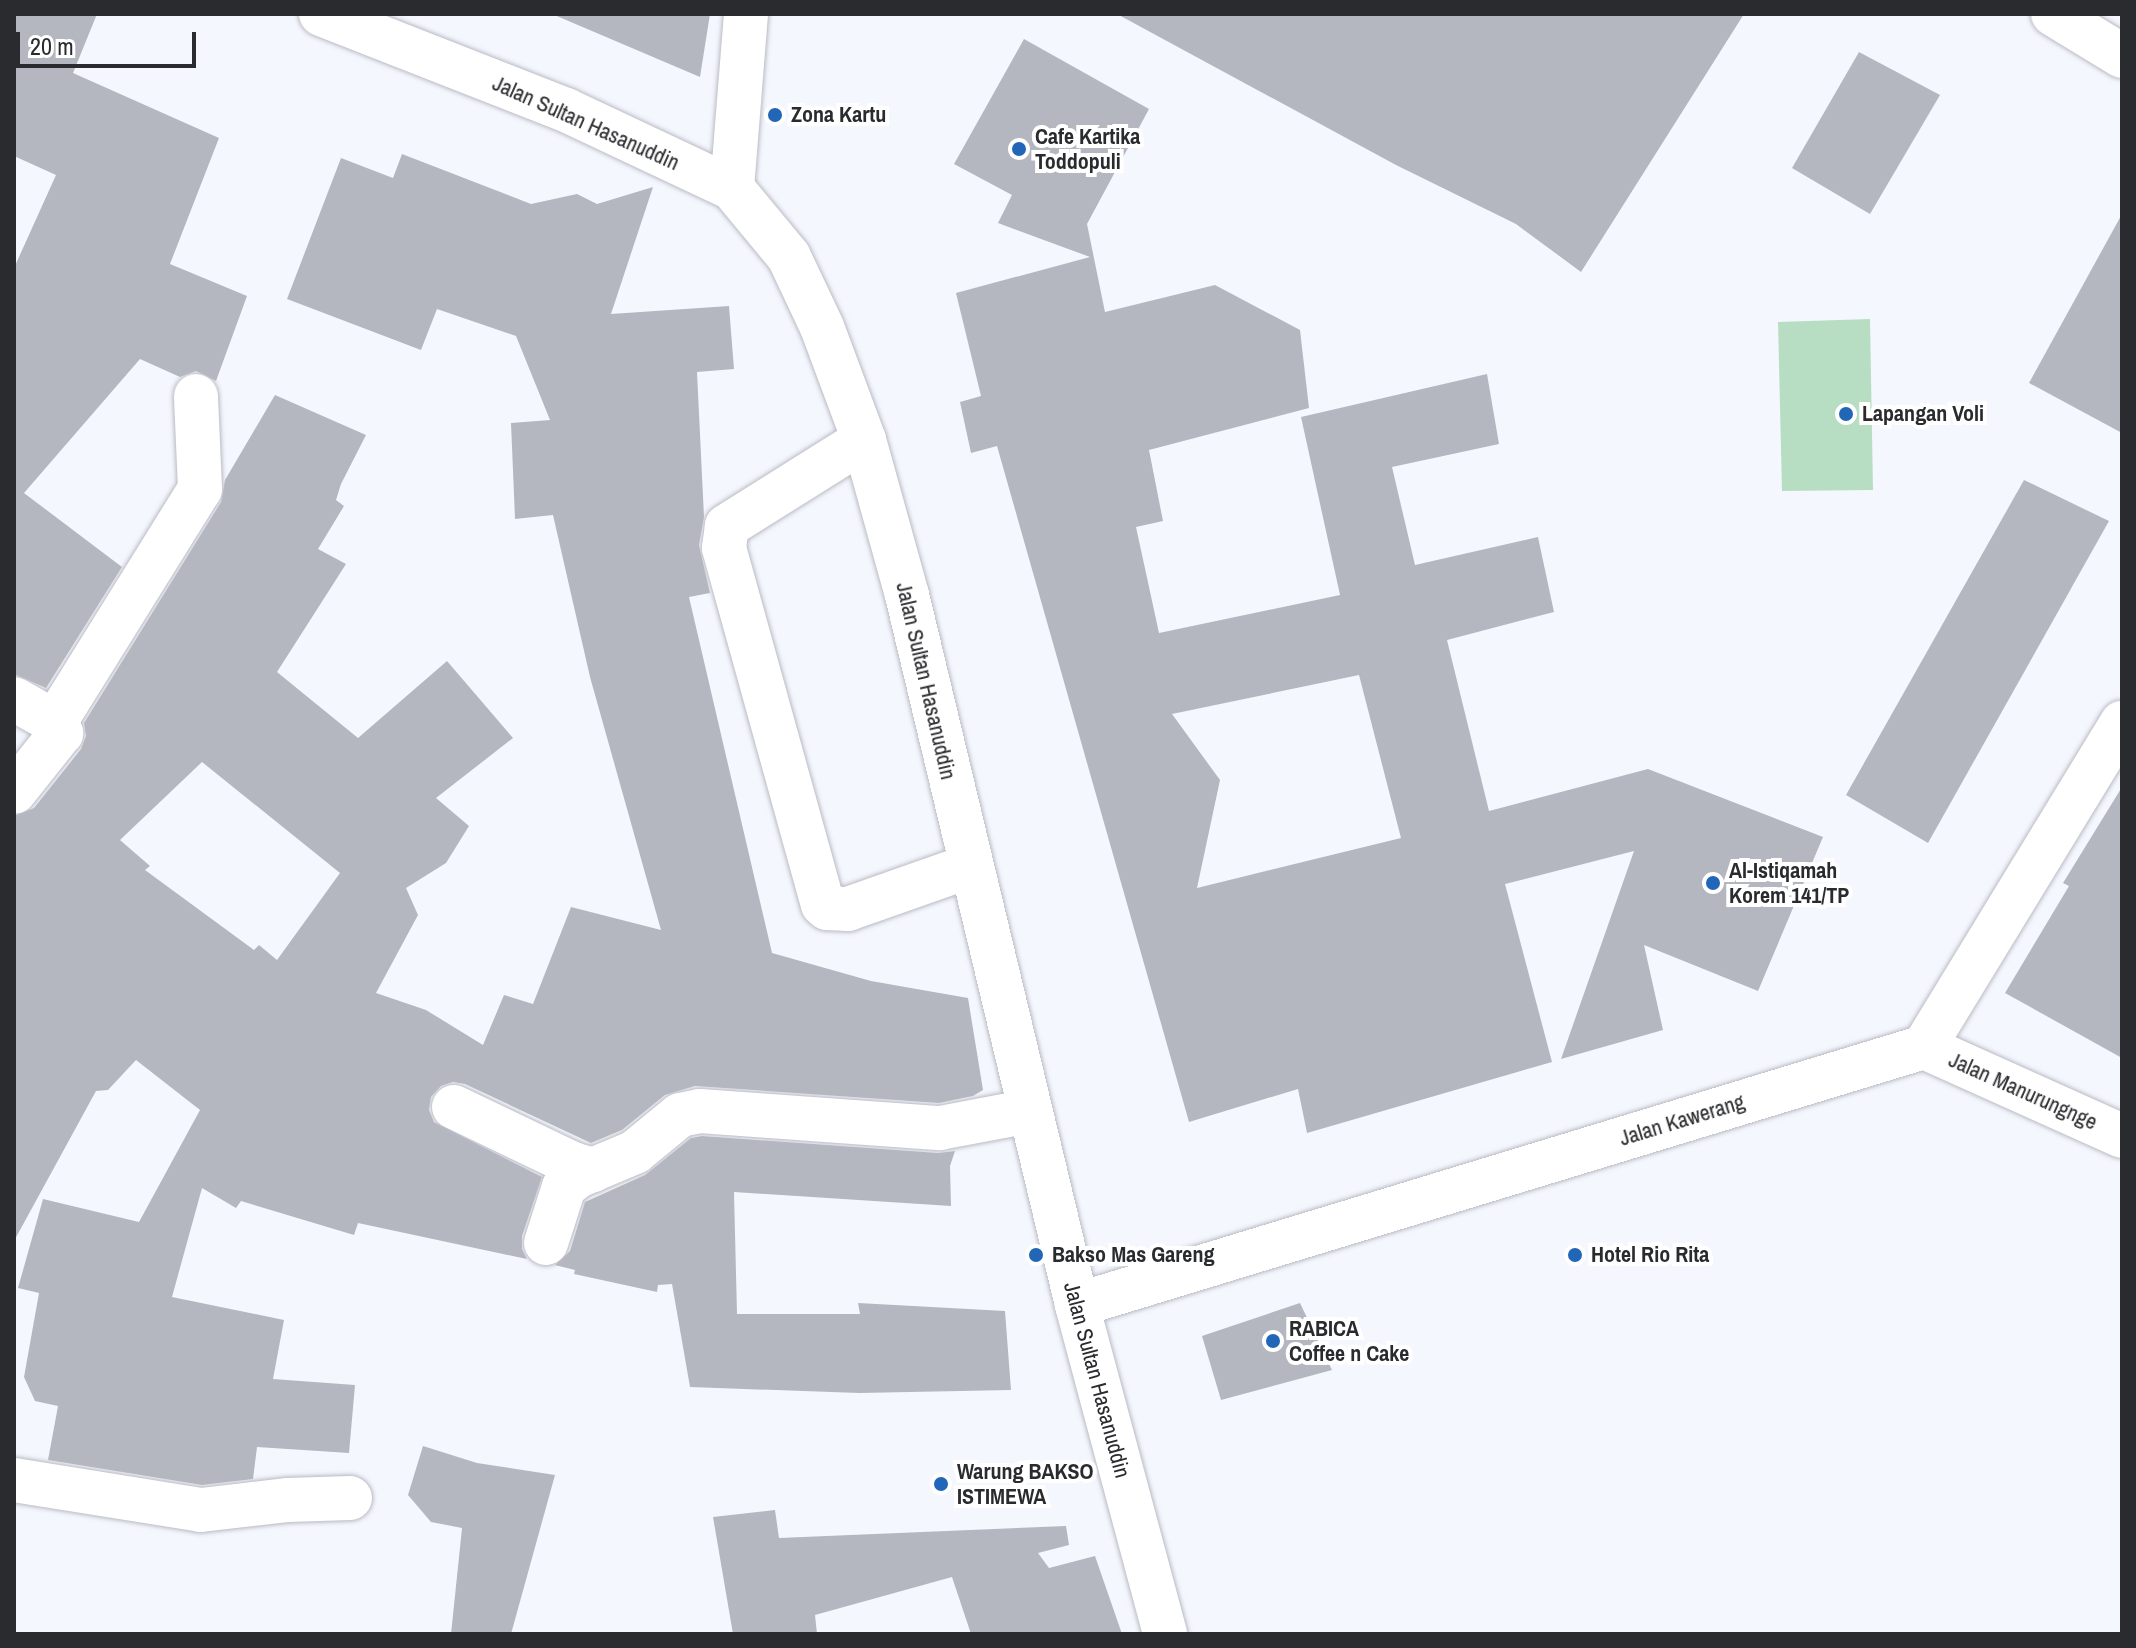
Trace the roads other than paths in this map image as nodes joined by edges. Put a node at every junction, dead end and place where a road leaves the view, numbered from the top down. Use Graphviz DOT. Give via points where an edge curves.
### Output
graph roads {
  1 [pos="321,14"];
  2 [pos="746,14"];
  3 [pos="2053,14"];
  4 [pos="2122,56"];
  5 [pos="732,188"];
  6 [pos="196,396"];
  7 [pos="864,440"];
  8 [pos="14,699"];
  9 [pos="55,722"];
  10 [pos="2122,723"];
  11 [pos="2110,771"];
  12 [pos="14,792"];
  13 [pos="970,866"];
  14 [pos="1924,1047"];
  15 [pos="454,1107"];
  16 [pos="1030,1111"];
  17 [pos="2122,1136"];
  18 [pos="593,1170"];
  19 [pos="546,1243"];
  20 [pos="1077,1305"];
  21 [pos="14,1480"];
  22 [pos="350,1498"];
  23 [pos="1165,1634"];
  1 -- 5 [label="street, Jalan Sultan Hasanuddin" via="566,110"];
  2 -- 5 [label="street"];
  3 -- 4 [label="street"];
  5 -- 7 [label="street, Jalan Sultan Hasanuddin" via="789,257"];
  6 -- 9 [label="street" via="200,489"];
  7 -- 13 [label="street, Jalan Sultan Hasanuddin" via="907,595"];
  7 -- 13 [label="street" via="727,526 724,548 823,904 848,909"];
  8 -- 9 [label="street"];
  9 -- 12 [label="street" via="61,733"];
  10 -- 11 [label="street"];
  11 -- 14 [label="street"];
  13 -- 16 [label="street, Jalan Sultan Hasanuddin"];
  14 -- 17 [label="street, Jalan Manurungnge"];
  14 -- 20 [label="street, Jalan Kawerang"];
  15 -- 18 [label="street"];
  16 -- 18 [label="street" via="940,1128 700,1111 680,1115 635,1152"];
  16 -- 20 [label="street, Jalan Sultan Hasanuddin"];
  18 -- 19 [label="street" via="564,1187"];
  20 -- 23 [label="street, Jalan Sultan Hasanuddin"];
  21 -- 22 [label="street" via="201,1510"];
}
